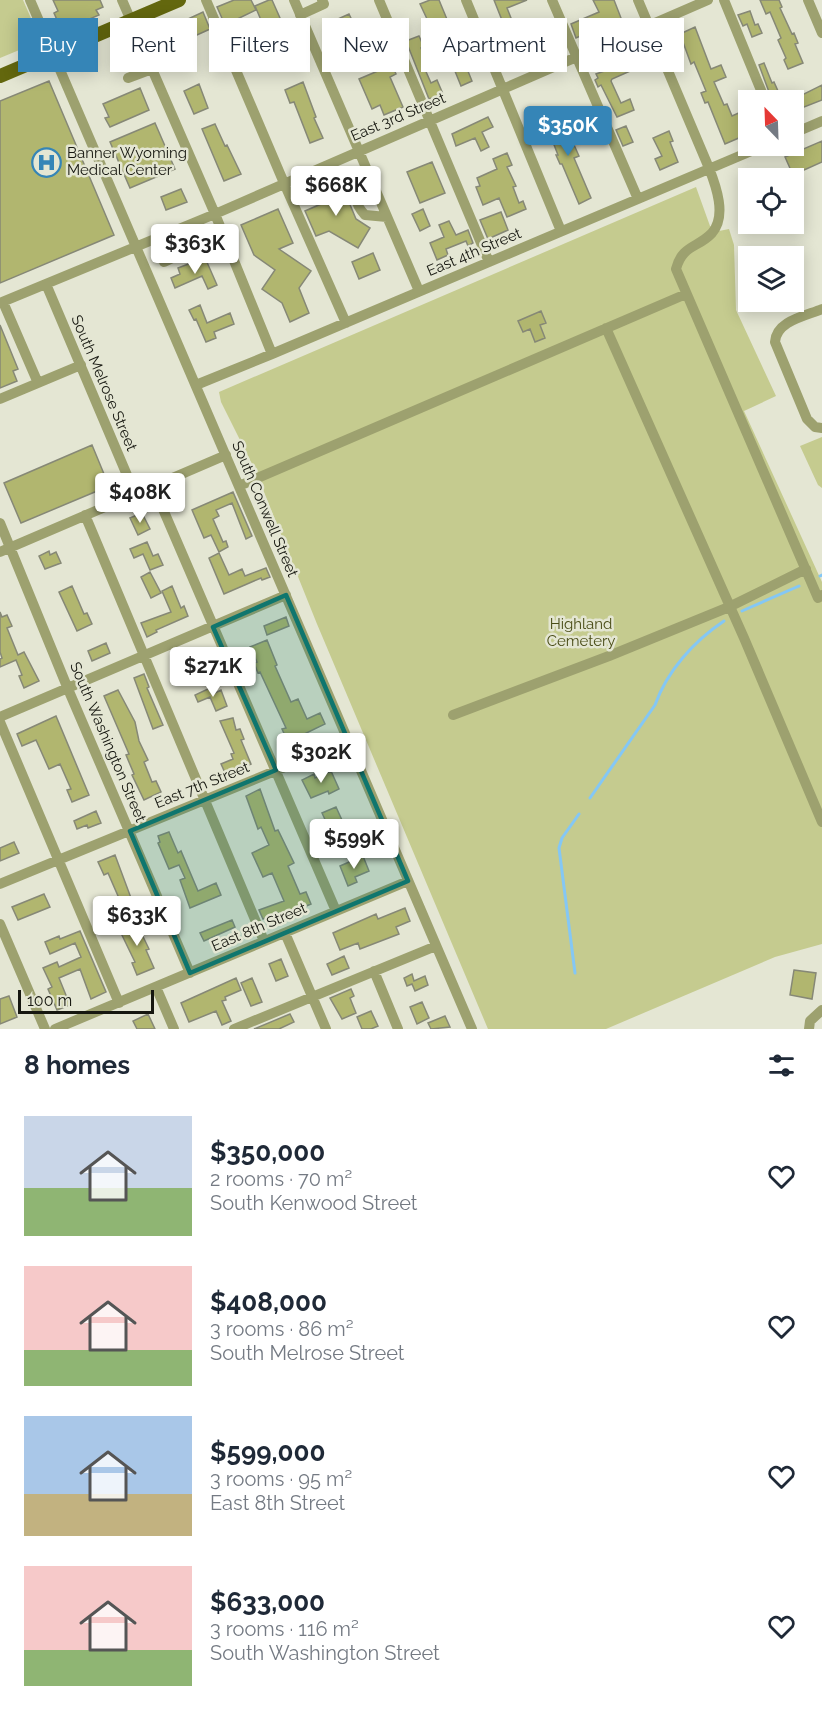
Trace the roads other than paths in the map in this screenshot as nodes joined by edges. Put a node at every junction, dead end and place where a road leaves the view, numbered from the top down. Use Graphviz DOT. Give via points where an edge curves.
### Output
graph roads {
  1 [pos="30,0"];
  2 [pos="122,0"];
  3 [pos="179,0"];
  4 [pos="206,0"];
  5 [pos="294,0"];
  6 [pos="378,0"];
  7 [pos="466,0"];
  8 [pos="552,0"];
  9 [pos="638,0"];
  10 [pos="708,0"];
  11 [pos="724,0"];
  12 [pos="808,0"];
  13 [pos="327,2"];
  14 [pos="300,15"];
  15 [pos="38,18"];
  16 [pos="130,18"];
  17 [pos="138,18"];
  18 [pos="646,18"];
  19 [pos="666,18"];
  20 [pos="822,33"];
  21 [pos="579,56"];
  22 [pos="576,57"];
  23 [pos="18,68"];
  24 [pos="61,72"];
  25 [pos="144,72"];
  26 [pos="153,72"];
  27 [pos="669,72"];
  28 [pos="0,75"];
  29 [pos="129,78"];
  30 [pos="502,88"];
  31 [pos="761,90"];
  32 [pos="429,120"];
  33 [pos="822,121"];
  34 [pos="804,129"];
  35 [pos="359,150"];
  36 [pos="739,156"];
  37 [pos="710,168"];
  38 [pos="371,179"];
  39 [pos="284,183"];
  40 [pos="638,199"];
  41 [pos="215,214"];
  42 [pos="387,217"];
  43 [pos="561,231"];
  44 [pos="172,232"];
  45 [pos="201,246"];
  46 [pos="136,247"];
  47 [pos="182,254"];
  48 [pos="164,262"];
  49 [pos="489,262"];
  50 [pos="46,284"];
  51 [pos="419,291"];
  52 [pos="686,294"];
  53 [pos="2,302"];
  54 [pos="822,309"];
  55 [pos="346,322"];
  56 [pos="606,328"];
  57 [pos="273,354"];
  58 [pos="81,365"];
  59 [pos="38,383"];
  60 [pos="196,385"];
  61 [pos="0,399"];
  62 [pos="822,428"];
  63 [pos="226,455"];
  64 [pos="153,486"];
  65 [pos="239,486"];
  66 [pos="135,494"];
  67 [pos="85,515"];
  68 [pos="0,524"];
  69 [pos="5,550"];
  70 [pos="806,569"];
  71 [pos="822,595"];
  72 [pos="286,596"];
  73 [pos="729,607"];
  74 [pos="213,627"];
  75 [pos="144,656"];
  76 [pos="68,688"];
  77 [pos="453,715"];
  78 [pos="0,717"];
  79 [pos="0,722"];
  80 [pos="348,741"];
  81 [pos="276,770"];
  82 [pos="204,800"];
  83 [pos="822,822"];
  84 [pos="130,831"];
  85 [pos="58,860"];
  86 [pos="408,881"];
  87 [pos="0,885"];
  88 [pos="336,911"];
  89 [pos="0,924"];
  90 [pos="285,933"];
  91 [pos="264,941"];
  92 [pos="436,946"];
  93 [pos="374,971"];
  94 [pos="190,973"];
  95 [pos="156,987"];
  96 [pos="312,997"];
  97 [pos="119,1003"];
  98 [pos="822,1010"];
  99 [pos="251,1026"];
  100 [pos="45,1029"];
  101 [pos="55,1029"];
  102 [pos="174,1029"];
  103 [pos="234,1029"];
  104 [pos="326,1029"];
  105 [pos="398,1029"];
  106 [pos="472,1029"];
  107 [pos="809,1029"];
  1 -- 15 [label="street, South Conwell Street"];
  2 -- 16 [label="street"];
  3 -- 17 [label="main road"];
  4 -- 39 [label="street"];
  5 -- 14 [label="street"];
  6 -- 32 [label="street"];
  7 -- 30 [label="street"];
  8 -- 22 [label="street"];
  9 -- 18 [label="street"];
  10 -- 19 [label="street, East 3rd Street"];
  11 -- 31 [label="street"];
  12 -- 20 [label="street"];
  13 -- 14 [label="street"];
  14 -- 35 [label="street"];
  21 -- 22 [label="street, East 3rd Street"];
  22 -- 30 [label="street, East 3rd Street"];
  22 -- 40 [label="street"];
  23 -- 28 [label="main road"];
  24 -- 46 [label="street, South Conwell Street"];
  25 -- 29 [label="street"];
  26 -- 41 [label="street"];
  27 -- 37 [label="street"];
  30 -- 32 [label="street, East 3rd Street"];
  30 -- 43 [label="street"];
  32 -- 35 [label="street, East 3rd Street"];
  32 -- 49 [label="street"];
  33 -- 34 [label="street"];
  35 -- 38 [label="street"];
  35 -- 39 [label="street, East 3rd Street"];
  36 -- 37 [label="street, East 4th Street"];
  37 -- 40 [label="street, East 4th Street"];
  37 -- 52 [label="street" via="719,195 718,219 713,233 678,259 676,269"];
  38 -- 42 [label="street"];
  38 -- 42 [label="street" via="359,190 359,209 365,215"];
  39 -- 41 [label="street, East 3rd Street"];
  39 -- 55 [label="street"];
  40 -- 43 [label="street, East 4th Street"];
  41 -- 44 [label="street, East 3rd Street"];
  41 -- 57 [label="street"];
  42 -- 51 [label="street"];
  43 -- 49 [label="street, East 4th Street"];
  44 -- 46 [label="street, East 3rd Street"];
  44 -- 47 [label="street"];
  45 -- 47 [label="street"];
  46 -- 50 [label="street, East 3rd Street"];
  46 -- 60 [label="street, South Conwell Street"];
  47 -- 48 [label="street"];
  49 -- 51 [label="street, East 4th Street"];
  50 -- 53 [label="street, East 3rd Street"];
  50 -- 58 [label="street, South Melrose Street"];
  51 -- 55 [label="street, East 4th Street"];
  52 -- 56 [label="street"];
  52 -- 70 [label="street"];
  53 -- 59 [label="street"];
  54 -- 62 [label="street" via="782,327 775,342 807,419"];
  55 -- 57 [label="street, East 4th Street"];
  56 -- 65 [label="street"];
  56 -- 73 [label="street"];
  57 -- 60 [label="street, East 4th Street"];
  58 -- 59 [label="street"];
  58 -- 66 [label="street, South Melrose Street"];
  59 -- 61 [label="street"];
  60 -- 63 [label="street, South Conwell Street"];
  63 -- 64 [label="street"];
  63 -- 65 [label="street, South Conwell Street"];
  64 -- 66 [label="street"];
  64 -- 74 [label="street"];
  65 -- 72 [label="street, South Conwell Street"];
  66 -- 67 [label="street"];
  67 -- 69 [label="street"];
  67 -- 75 [label="street"];
  68 -- 69 [label="street, South Washington Street"];
  69 -- 76 [label="street, South Washington Street"];
  70 -- 71 [label="street" via="818,598"];
  70 -- 73 [label="street"];
  72 -- 74 [label="street"];
  72 -- 80 [label="street, South Conwell Street"];
  73 -- 77 [label="street"];
  73 -- 83 [label="street"];
  74 -- 75 [label="street"];
  74 -- 81 [label="street"];
  75 -- 76 [label="street"];
  75 -- 82 [label="street"];
  76 -- 78 [label="street"];
  76 -- 84 [label="street, South Washington Street"];
  79 -- 85 [label="street"];
  80 -- 81 [label="street, East 7th Street"];
  80 -- 86 [label="street, South Conwell Street"];
  81 -- 82 [label="street, East 7th Street"];
  81 -- 88 [label="street"];
  82 -- 84 [label="street, East 7th Street"];
  82 -- 91 [label="street"];
  84 -- 85 [label="street, East 7th Street"];
  84 -- 94 [label="street, South Washington Street"];
  85 -- 87 [label="street, East 7th Street"];
  85 -- 97 [label="street"];
  86 -- 88 [label="street, East 8th Street"];
  86 -- 92 [label="street, South Conwell Street"];
  88 -- 90 [label="street, East 8th Street"];
  89 -- 100 [label="street"];
  90 -- 91 [label="street, East 8th Street"];
  90 -- 96 [label="street"];
  91 -- 94 [label="street, East 8th Street"];
  92 -- 93 [label="street"];
  92 -- 106 [label="street, South Conwell Street"];
  93 -- 96 [label="street"];
  93 -- 105 [label="street"];
  94 -- 95 [label="street, East 8th Street"];
  95 -- 97 [label="street, East 8th Street"];
  95 -- 102 [label="street"];
  96 -- 99 [label="street"];
  96 -- 104 [label="street"];
  97 -- 101 [label="street, East 8th Street"];
  98 -- 107 [label="street" via="810,1021"];
  99 -- 103 [label="street"];
}
